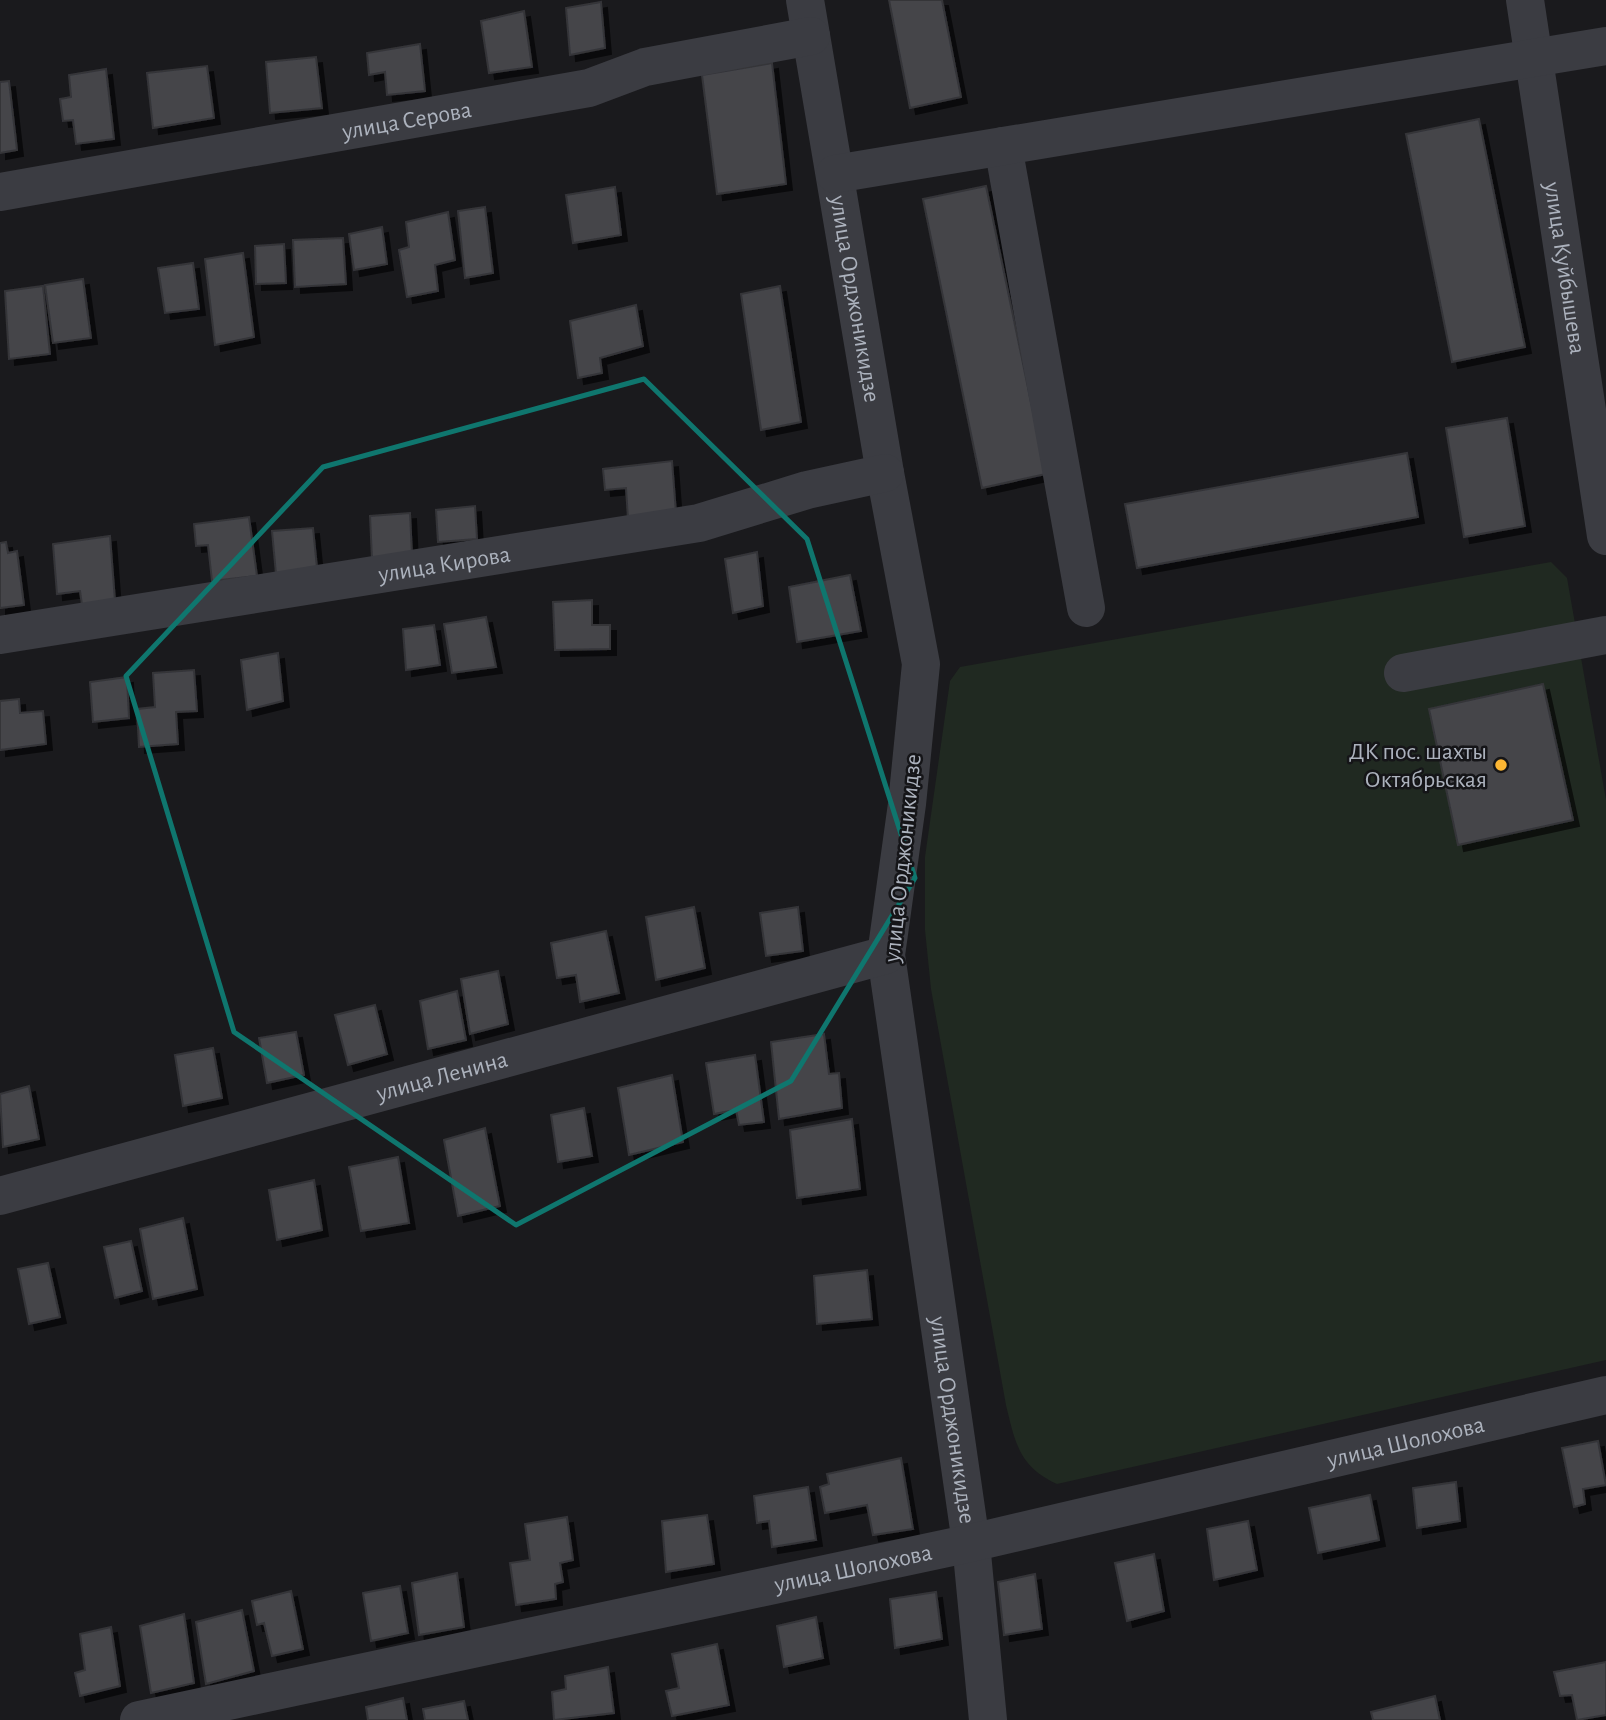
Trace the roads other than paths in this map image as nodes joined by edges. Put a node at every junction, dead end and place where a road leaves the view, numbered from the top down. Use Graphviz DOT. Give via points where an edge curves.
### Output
graph roads {
  1 [pos="1525,0"];
  2 [pos="808,18"];
  3 [pos="1606,46"];
  4 [pos="1535,58"];
  5 [pos="1003,146"];
  6 [pos="835,174"];
  7 [pos="0,192"];
  8 [pos="885,473"];
  9 [pos="1606,536"];
  10 [pos="1086,608"];
  11 [pos="0,635"];
  12 [pos="1606,635"];
  13 [pos="1403,673"];
  14 [pos="886,955"];
  15 [pos="0,1196"];
  16 [pos="1606,1395"];
  17 [pos="971,1543"];
  18 [pos="139,1720"];
  19 [pos="988,1720"];
  1 -- 4 [label="street, улица Куйбышева"];
  2 -- 6 [label="street, улица Орджоникидзе"];
  2 -- 7 [label="street, улица Серова" via="589,88"];
  3 -- 4 [label="street"];
  4 -- 5 [label="street"];
  4 -- 9 [label="street, улица Куйбышева"];
  5 -- 6 [label="street"];
  5 -- 10 [label="street"];
  6 -- 8 [label="street, улица Орджоникидзе"];
  8 -- 11 [label="street, улица Кирова" via="699,523"];
  8 -- 14 [label="street, улица Орджоникидзе" via="921,664"];
  12 -- 13 [label="street"];
  14 -- 15 [label="street, улица Ленина"];
  14 -- 17 [label="street, улица Орджоникидзе"];
  16 -- 17 [label="street, улица Шолохова"];
  17 -- 18 [label="street, улица Шолохова"];
  17 -- 19 [label="street, улица Орджоникидзе"];
}
